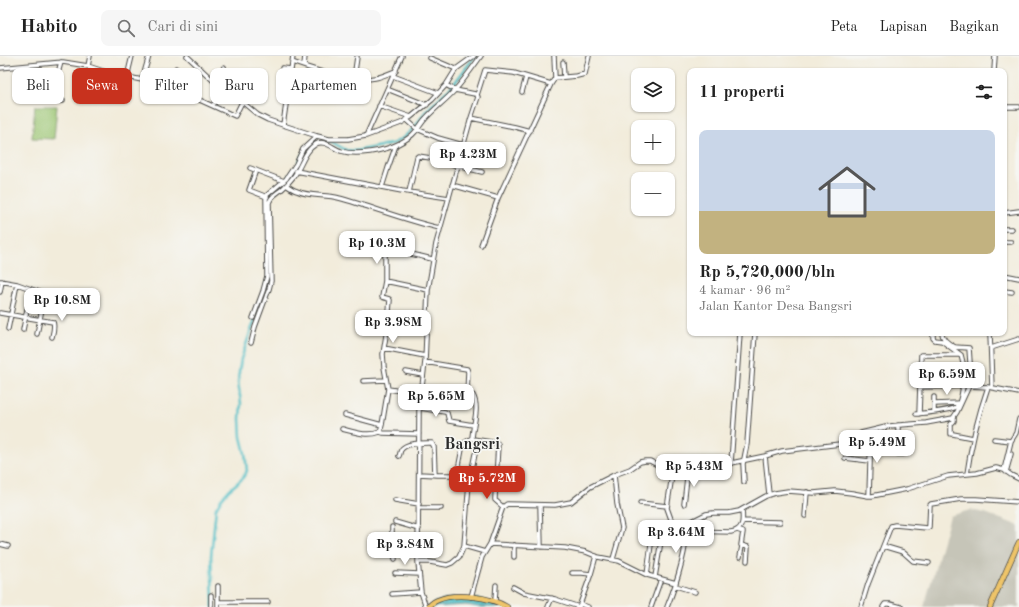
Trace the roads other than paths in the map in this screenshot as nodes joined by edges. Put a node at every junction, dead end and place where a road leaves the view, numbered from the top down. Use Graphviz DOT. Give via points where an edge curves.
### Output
graph roads {
  1 [pos="62,56"];
  2 [pos="90,56"];
  3 [pos="132,56"];
  4 [pos="149,56"];
  5 [pos="187,56"];
  6 [pos="293,56"];
  7 [pos="305,56"];
  8 [pos="402,56"];
  9 [pos="554,56"];
  10 [pos="589,56"];
  11 [pos="995,56"];
  12 [pos="357,57"];
  13 [pos="478,57"];
  14 [pos="430,58"];
  15 [pos="62,62"];
  16 [pos="292,62"];
  17 [pos="563,62"];
  18 [pos="88,66"];
  19 [pos="304,66"];
  20 [pos="0,68"];
  21 [pos="60,68"];
  22 [pos="94,68"];
  23 [pos="129,68"];
  24 [pos="146,68"];
  25 [pos="291,68"];
  26 [pos="310,68"];
  27 [pos="355,68"];
  28 [pos="994,68"];
  29 [pos="456,70"];
  30 [pos="396,71"];
  31 [pos="393,76"];
  32 [pos="210,77"];
  33 [pos="526,77"];
  34 [pos="564,77"];
  35 [pos="371,78"];
  36 [pos="555,78"];
  37 [pos="551,84"];
  38 [pos="446,85"];
  39 [pos="387,89"];
  40 [pos="453,89"];
  41 [pos="522,92"];
  42 [pos="438,93"];
  43 [pos="477,95"];
  44 [pos="202,101"];
  45 [pos="242,104"];
  46 [pos="244,104"];
  47 [pos="285,104"];
  48 [pos="427,105"];
  49 [pos="213,106"];
  50 [pos="379,106"];
  51 [pos="1007,107"];
  52 [pos="1019,107"];
  53 [pos="409,118"];
  54 [pos="471,118"];
  55 [pos="283,125"];
  56 [pos="416,128"];
  57 [pos="530,131"];
  58 [pos="317,136"];
  59 [pos="366,136"];
  60 [pos="396,145"];
  61 [pos="463,147"];
  62 [pos="486,154"];
  63 [pos="457,166"];
  64 [pos="250,168"];
  65 [pos="256,170"];
  66 [pos="295,171"];
  67 [pos="482,172"];
  68 [pos="284,181"];
  69 [pos="452,184"];
  70 [pos="286,185"];
  71 [pos="382,187"];
  72 [pos="409,192"];
  73 [pos="267,197"];
  74 [pos="448,198"];
  75 [pos="498,198"];
  76 [pos="1019,211"];
  77 [pos="1007,213"];
  78 [pos="440,228"];
  79 [pos="1007,229"];
  80 [pos="1012,229"];
  81 [pos="1007,242"];
  82 [pos="1011,242"];
  83 [pos="356,243"];
  84 [pos="481,246"];
  85 [pos="385,252"];
  86 [pos="432,259"];
  87 [pos="1007,276"];
  88 [pos="1019,278"];
  89 [pos="1,281"];
  90 [pos="385,281"];
  91 [pos="17,284"];
  92 [pos="31,289"];
  93 [pos="428,290"];
  94 [pos="1007,291"];
  95 [pos="0,292"];
  96 [pos="1012,292"];
  97 [pos="0,313"];
  98 [pos="11,315"];
  99 [pos="364,317"];
  100 [pos="26,318"];
  101 [pos="253,318"];
  102 [pos="40,320"];
  103 [pos="388,324"];
  104 [pos="8,329"];
  105 [pos="23,330"];
  106 [pos="413,332"];
  107 [pos="37,334"];
  108 [pos="740,336"];
  109 [pos="755,336"];
  110 [pos="934,336"];
  111 [pos="942,336"];
  112 [pos="990,336"];
  113 [pos="52,337"];
  114 [pos="1019,339"];
  115 [pos="251,343"];
  116 [pos="384,348"];
  117 [pos="991,348"];
  118 [pos="961,355"];
  119 [pos="424,356"];
  120 [pos="425,362"];
  121 [pos="920,370"];
  122 [pos="964,370"];
  123 [pos="406,372"];
  124 [pos="423,375"];
  125 [pos="386,380"];
  126 [pos="363,381"];
  127 [pos="962,386"];
  128 [pos="970,386"];
  129 [pos="920,387"];
  130 [pos="990,388"];
  131 [pos="388,389"];
  132 [pos="1019,393"];
  133 [pos="421,394"];
  134 [pos="467,394"];
  135 [pos="934,397"];
  136 [pos="959,403"];
  137 [pos="935,404"];
  138 [pos="420,408"];
  139 [pos="934,412"];
  140 [pos="345,415"];
  141 [pos="954,417"];
  142 [pos="1019,419"];
  143 [pos="382,425"];
  144 [pos="473,425"];
  145 [pos="898,425"];
  146 [pos="342,429"];
  147 [pos="871,431"];
  148 [pos="380,432"];
  149 [pos="419,434"];
  150 [pos="472,438"];
  151 [pos="973,438"];
  152 [pos="994,439"];
  153 [pos="1011,441"];
  154 [pos="419,442"];
  155 [pos="475,454"];
  156 [pos="903,454"];
  157 [pos="1011,454"];
  158 [pos="399,456"];
  159 [pos="765,456"];
  160 [pos="845,458"];
  161 [pos="744,460"];
  162 [pos="870,461"];
  163 [pos="731,463"];
  164 [pos="673,469"];
  165 [pos="688,470"];
  166 [pos="1005,471"];
  167 [pos="419,474"];
  168 [pos="968,474"];
  169 [pos="435,475"];
  170 [pos="457,475"];
  171 [pos="614,475"];
  172 [pos="1019,479"];
  173 [pos="470,481"];
  174 [pos="744,482"];
  175 [pos="496,484"];
  176 [pos="807,492"];
  177 [pos="769,494"];
  178 [pos="869,496"];
  179 [pos="395,500"];
  180 [pos="1019,502"];
  181 [pos="640,503"];
  182 [pos="684,504"];
  183 [pos="540,505"];
  184 [pos="419,506"];
  185 [pos="667,506"];
  186 [pos="503,507"];
  187 [pos="441,508"];
  188 [pos="742,510"];
  189 [pos="805,516"];
  190 [pos="743,520"];
  191 [pos="395,522"];
  192 [pos="672,522"];
  193 [pos="780,522"];
  194 [pos="688,523"];
  195 [pos="392,526"];
  196 [pos="419,529"];
  197 [pos="663,529"];
  198 [pos="737,530"];
  199 [pos="687,531"];
  200 [pos="1019,542"];
  201 [pos="0,544"];
  202 [pos="490,544"];
  203 [pos="514,545"];
  204 [pos="8,546"];
  205 [pos="464,546"];
  206 [pos="742,546"];
  207 [pos="883,546"];
  208 [pos="374,547"];
  209 [pos="392,547"];
  210 [pos="541,547"];
  211 [pos="419,549"];
  212 [pos="485,552"];
  213 [pos="596,556"];
  214 [pos="514,557"];
  215 [pos="740,557"];
  216 [pos="395,559"];
  217 [pos="613,559"];
  218 [pos="747,561"];
  219 [pos="418,562"];
  220 [pos="929,563"];
  221 [pos="394,573"];
  222 [pos="572,573"];
  223 [pos="420,574"];
  224 [pos="591,574"];
  225 [pos="647,575"];
  226 [pos="655,577"];
  227 [pos="661,579"];
  228 [pos="496,585"];
  229 [pos="676,585"];
  230 [pos="218,586"];
  231 [pos="513,587"];
  232 [pos="421,592"];
  233 [pos="695,592"];
  234 [pos="210,594"];
  235 [pos="392,594"];
  236 [pos="471,597"];
  237 [pos="552,598"];
  238 [pos="495,601"];
  239 [pos="562,601"];
  240 [pos="268,602"];
  241 [pos="580,604"];
  242 [pos="218,605"];
  243 [pos="211,607"];
  244 [pos="427,607"];
  245 [pos="507,607"];
  246 [pos="548,607"];
  247 [pos="560,607"];
  248 [pos="588,607"];
  249 [pos="651,607"];
  250 [pos="667,607"];
  251 [pos="861,607"];
  252 [pos="883,607"];
  253 [pos="901,607"];
  254 [pos="990,607"];
  1 -- 15 [label="street"];
  2 -- 18 [label="street"];
  3 -- 23 [label="street"];
  4 -- 24 [label="street"];
  5 -- 32 [label="street"];
  6 -- 16 [label="street"];
  7 -- 19 [label="street"];
  8 -- 30 [label="street"];
  9 -- 36 [label="street"];
  10 -- 34 [label="street" via="585,74"];
  11 -- 28 [label="street"];
  12 -- 27 [label="street"];
  13 -- 29 [label="street"];
  13 -- 40 [label="street"];
  14 -- 29 [label="street"];
  15 -- 18 [label="street"];
  15 -- 20 [label="street"];
  15 -- 21 [label="street"];
  16 -- 19 [label="street"];
  16 -- 25 [label="street"];
  17 -- 34 [label="street"];
  18 -- 22 [label="street"];
  19 -- 26 [label="street"];
  29 -- 38 [label="street"];
  30 -- 31 [label="street"];
  30 -- 35 [label="street"];
  31 -- 39 [label="street"];
  31 -- 42 [label="street"];
  33 -- 37 [label="street"];
  33 -- 41 [label="street"];
  33 -- 43 [label="street" via="485,70"];
  34 -- 36 [label="street"];
  36 -- 37 [label="street"];
  37 -- 57 [label="street"];
  38 -- 40 [label="street"];
  38 -- 42 [label="street"];
  39 -- 48 [label="street"];
  39 -- 50 [label="street"];
  40 -- 43 [label="street"];
  40 -- 56 [label="street"];
  42 -- 48 [label="street"];
  43 -- 54 [label="street"];
  44 -- 49 [label="street"];
  45 -- 49 [label="street" via="236,116"];
  46 -- 55 [label="street" via="268,120"];
  47 -- 55 [label="street"];
  48 -- 53 [label="street"];
  50 -- 53 [label="street"];
  50 -- 59 [label="street"];
  51 -- 52 [label="street"];
  53 -- 56 [label="street"];
  53 -- 59 [label="street"];
  54 -- 57 [label="street"];
  54 -- 61 [label="street"];
  55 -- 58 [label="street"];
  56 -- 60 [label="street" via="407,139"];
  56 -- 61 [label="street"];
  57 -- 75 [label="street"];
  58 -- 59 [label="street" via="348,139"];
  58 -- 66 [label="street" via="304,149"];
  60 -- 66 [label="street" via="354,154 319,143 314,145"];
  60 -- 71 [label="street"];
  61 -- 62 [label="street"];
  61 -- 63 [label="street"];
  63 -- 67 [label="street"];
  63 -- 69 [label="street"];
  63 -- 72 [label="street" via="418,156"];
  64 -- 65 [label="street"];
  65 -- 68 [label="street"];
  65 -- 73 [label="street" via="249,190"];
  66 -- 68 [label="street"];
  66 -- 70 [label="street"];
  66 -- 71 [label="street"];
  68 -- 73 [label="street"];
  69 -- 74 [label="street"];
  69 -- 75 [label="street"];
  70 -- 78 [label="street" via="297,192 339,198"];
  70 -- 115 [label="street" via="272,196 269,202 271,281"];
  71 -- 72 [label="street"];
  72 -- 74 [label="street"];
  73 -- 101 [label="street" via="267,276"];
  74 -- 78 [label="street"];
  75 -- 84 [label="street"];
  76 -- 77 [label="street"];
  78 -- 86 [label="street"];
  79 -- 80 [label="street"];
  81 -- 82 [label="street"];
  83 -- 85 [label="street"];
  85 -- 86 [label="street" via="399,251"];
  85 -- 90 [label="street"];
  86 -- 93 [label="street"];
  87 -- 88 [label="street"];
  89 -- 91 [label="street"];
  89 -- 95 [label="street"];
  90 -- 93 [label="street"];
  90 -- 103 [label="street" via="382,297 390,300"];
  91 -- 92 [label="street"];
  91 -- 98 [label="street"];
  92 -- 100 [label="street"];
  92 -- 102 [label="street" via="45,294"];
  93 -- 119 [label="street"];
  94 -- 96 [label="street"];
  97 -- 98 [label="street"];
  98 -- 100 [label="street"];
  98 -- 104 [label="street"];
  99 -- 103 [label="street" via="366,320"];
  100 -- 102 [label="street"];
  100 -- 105 [label="street"];
  102 -- 107 [label="street"];
  102 -- 113 [label="street" via="54,322"];
  103 -- 106 [label="street"];
  103 -- 116 [label="street"];
  108 -- 163 [label="street"];
  109 -- 161 [label="street"];
  110 -- 118 [label="street" via="934,339 942,341"];
  111 -- 128 [label="street" via="954,346 969,348"];
  112 -- 117 [label="street"];
  114 -- 117 [label="street"];
  116 -- 119 [label="street"];
  116 -- 125 [label="street"];
  117 -- 130 [label="street"];
  118 -- 121 [label="street" via="921,355"];
  118 -- 122 [label="street"];
  119 -- 120 [label="street"];
  120 -- 124 [label="street"];
  120 -- 134 [label="street" via="467,369"];
  121 -- 122 [label="street"];
  121 -- 129 [label="street"];
  122 -- 127 [label="street"];
  123 -- 124 [label="street"];
  124 -- 133 [label="street"];
  125 -- 126 [label="street"];
  125 -- 131 [label="street"];
  127 -- 128 [label="street"];
  127 -- 129 [label="street"];
  127 -- 136 [label="street"];
  128 -- 130 [label="street"];
  128 -- 141 [label="street"];
  129 -- 139 [label="street" via="918,414"];
  130 -- 132 [label="street"];
  130 -- 151 [label="street" via="981,406"];
  131 -- 133 [label="street"];
  131 -- 143 [label="street"];
  133 -- 134 [label="street" via="454,404 458,394"];
  133 -- 138 [label="street"];
  134 -- 144 [label="street" via="473,395 474,398 476,412"];
  135 -- 137 [label="street"];
  136 -- 137 [label="street"];
  136 -- 139 [label="street" via="954,408"];
  137 -- 139 [label="street"];
  138 -- 144 [label="street" via="446,412 450,421"];
  138 -- 149 [label="street"];
  140 -- 143 [label="street"];
  141 -- 145 [label="street"];
  141 -- 151 [label="street" via="951,424 952,434"];
  142 -- 153 [label="street"];
  143 -- 148 [label="street"];
  144 -- 150 [label="street"];
  145 -- 147 [label="street"];
  145 -- 156 [label="street" via="898,454"];
  146 -- 148 [label="street" via="370,435"];
  147 -- 159 [label="street" via="861,433 840,444 792,449"];
  147 -- 162 [label="street"];
  148 -- 149 [label="street"];
  149 -- 154 [label="street"];
  150 -- 170 [label="street" via="463,444"];
  150 -- 175 [label="street" via="498,444"];
  151 -- 168 [label="street"];
  152 -- 153 [label="street"];
  153 -- 166 [label="street"];
  154 -- 158 [label="street" via="403,448"];
  154 -- 167 [label="street"];
  154 -- 169 [label="street" via="434,444"];
  155 -- 173 [label="street"];
  157 -- 166 [label="street"];
  159 -- 161 [label="street"];
  159 -- 177 [label="street"];
  160 -- 162 [label="street"];
  161 -- 163 [label="street"];
  161 -- 174 [label="street"];
  162 -- 178 [label="street"];
  163 -- 165 [label="street"];
  164 -- 165 [label="street"];
  164 -- 171 [label="street" via="665,469 645,461"];
  164 -- 185 [label="street"];
  165 -- 182 [label="street"];
  166 -- 168 [label="street" via="996,468"];
  166 -- 172 [label="street"];
  167 -- 169 [label="street"];
  167 -- 184 [label="street"];
  168 -- 178 [label="street" via="948,476 907,489"];
  169 -- 170 [label="street"];
  170 -- 173 [label="street"];
  171 -- 183 [label="street" via="590,487 571,502"];
  171 -- 217 [label="street" via="622,528"];
  173 -- 175 [label="street"];
  173 -- 205 [label="street"];
  175 -- 186 [label="street" via="495,500"];
  176 -- 177 [label="street"];
  176 -- 178 [label="street" via="835,491"];
  176 -- 189 [label="street"];
  177 -- 188 [label="street"];
  179 -- 184 [label="street"];
  180 -- 207 [label="street" via="961,499 931,504 929,527 891,526"];
  181 -- 185 [label="street"];
  183 -- 186 [label="street" via="507,504"];
  183 -- 210 [label="street"];
  184 -- 187 [label="street"];
  184 -- 196 [label="street"];
  185 -- 192 [label="street"];
  186 -- 202 [label="street"];
  188 -- 190 [label="street"];
  188 -- 194 [label="street" via="706,514"];
  190 -- 193 [label="street"];
  190 -- 198 [label="street"];
  191 -- 196 [label="street"];
  192 -- 194 [label="street"];
  192 -- 197 [label="street" via="670,528"];
  194 -- 199 [label="street"];
  195 -- 209 [label="street"];
  196 -- 211 [label="street"];
  197 -- 225 [label="street" via="653,529"];
  197 -- 226 [label="street"];
  198 -- 199 [label="street"];
  198 -- 206 [label="street" via="743,532"];
  199 -- 229 [label="street"];
  200 -- 254 [label="main road"];
  201 -- 204 [label="street"];
  202 -- 203 [label="street"];
  202 -- 212 [label="street"];
  203 -- 210 [label="street"];
  203 -- 214 [label="street"];
  205 -- 212 [label="street"];
  205 -- 219 [label="street" via="459,556 448,565"];
  206 -- 215 [label="street"];
  206 -- 218 [label="street" via="748,547"];
  207 -- 220 [label="street" via="903,552 913,561"];
  207 -- 251 [label="street"];
  208 -- 209 [label="street"];
  209 -- 211 [label="street"];
  209 -- 216 [label="street"];
  210 -- 213 [label="street" via="565,548"];
  211 -- 219 [label="street"];
  212 -- 236 [label="street"];
  213 -- 217 [label="street"];
  213 -- 224 [label="street"];
  217 -- 225 [label="street"];
  219 -- 223 [label="street"];
  221 -- 223 [label="street"];
  222 -- 224 [label="street"];
  223 -- 232 [label="street"];
  224 -- 241 [label="street"];
  225 -- 226 [label="street"];
  226 -- 227 [label="street"];
  227 -- 229 [label="street"];
  227 -- 249 [label="street"];
  228 -- 238 [label="street"];
  229 -- 233 [label="street"];
  229 -- 250 [label="street"];
  230 -- 242 [label="street"];
  231 -- 237 [label="street" via="524,593"];
  232 -- 235 [label="street"];
  232 -- 244 [label="street"];
  234 -- 243 [label="street"];
  236 -- 238 [label="main road"];
  236 -- 244 [label="main road" via="446,597 436,600"];
  237 -- 239 [label="street"];
  237 -- 246 [label="street"];
  238 -- 245 [label="main road"];
  239 -- 241 [label="street" via="579,607"];
  239 -- 247 [label="street"];
  240 -- 242 [label="street"];
  241 -- 248 [label="street"];
  252 -- 253 [label="street" via="890,604"];
}
